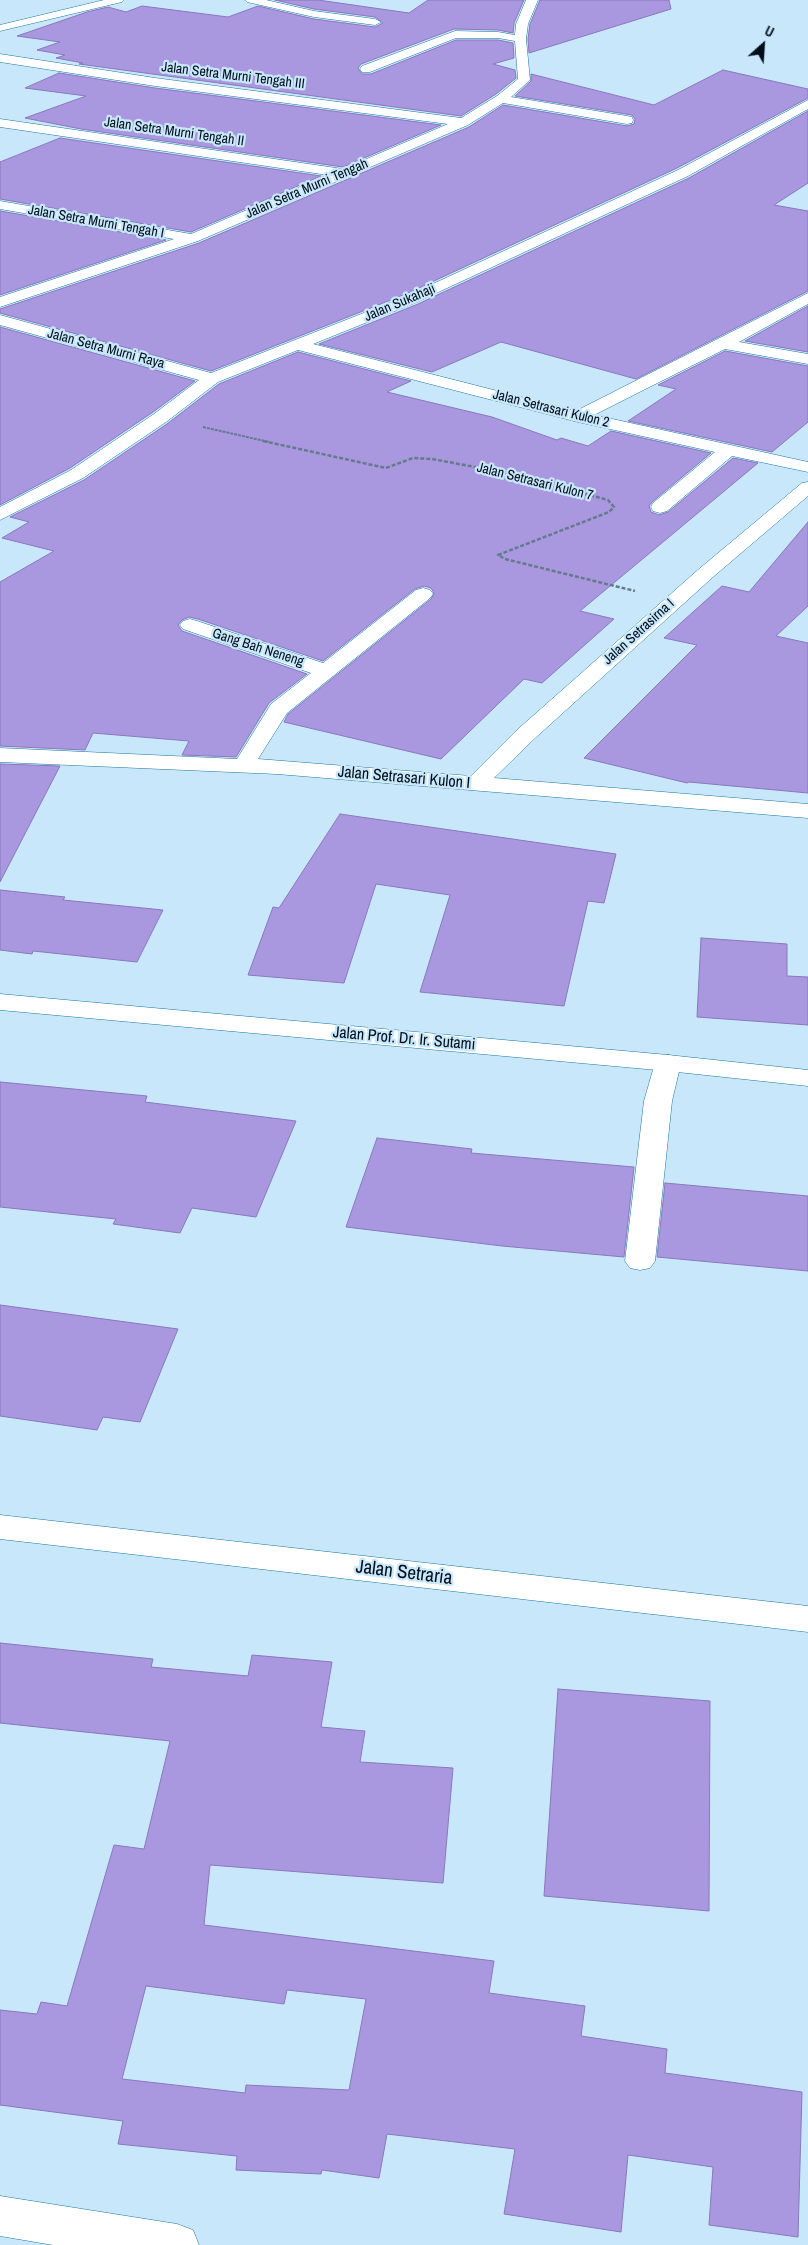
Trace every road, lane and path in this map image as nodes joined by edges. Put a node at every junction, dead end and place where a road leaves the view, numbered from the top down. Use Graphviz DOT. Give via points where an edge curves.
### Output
graph roads {
  1 [pos="118,0"];
  2 [pos="252,0"];
  3 [pos="532,0"];
  4 [pos="375,22"];
  5 [pos="0,28"];
  6 [pos="520,39"];
  7 [pos="0,58"];
  8 [pos="366,68"];
  9 [pos="501,99"];
  10 [pos="808,104"];
  11 [pos="627,120"];
  12 [pos="0,122"];
  13 [pos="462,122"];
  14 [pos="344,173"];
  15 [pos="0,205"];
  16 [pos="193,238"];
  17 [pos="808,298"];
  18 [pos="0,302"];
  19 [pos="0,320"];
  20 [pos="296,344"];
  21 [pos="723,344"];
  22 [pos="808,359"];
  23 [pos="212,378"];
  24 [pos="578,417"];
  25 [pos="160,418"];
  26 [pos="728,450"];
  27 [pos="808,467"];
  28 [pos="808,487"];
  29 [pos="660,507"];
  30 [pos="0,514"];
  31 [pos="423,594"];
  32 [pos="675,601"];
  33 [pos="190,625"];
  34 [pos="326,670"];
  35 [pos="0,755"];
  36 [pos="243,766"];
  37 [pos="476,784"];
  38 [pos="808,810"];
  39 [pos="0,1002"];
  40 [pos="668,1063"];
  41 [pos="808,1078"];
  42 [pos="640,1261"];
  43 [pos="0,1527"];
  44 [pos="808,1619"];
  45 [pos="0,2216"];
  46 [pos="177,2245"];
  1 -- 5 [label="street"];
  2 -- 4 [label="street" via="314,14"];
  3 -- 6 [label="street, Jalan Setra Murni Tengah"];
  6 -- 8 [label="street" via="455,34"];
  6 -- 9 [label="street, Jalan Setra Murni Tengah" via="524,80"];
  7 -- 13 [label="street, Jalan Setra Murni Tengah III" via="155,82"];
  9 -- 11 [label="street"];
  9 -- 13 [label="street, Jalan Setra Murni Tengah"];
  10 -- 20 [label="street, Jalan Sukahaji" via="674,177 412,299"];
  12 -- 14 [label="street, Jalan Setra Murni Tengah II"];
  13 -- 14 [label="street, Jalan Setra Murni Tengah"];
  14 -- 16 [label="street, Jalan Setra Murni Tengah"];
  15 -- 16 [label="street, Jalan Setra Murni Tengah I"];
  16 -- 18 [label="street, Jalan Setra Murni Tengah"];
  17 -- 21 [label="street"];
  19 -- 23 [label="street, Jalan Setra Murni Raya"];
  20 -- 23 [label="street, Jalan Sukahaji"];
  20 -- 24 [label="street, Jalan Setrasari Kulon 2"];
  21 -- 22 [label="street"];
  21 -- 24 [label="street"];
  23 -- 25 [label="street, Jalan Sukahaji"];
  24 -- 26 [label="street, Jalan Setrasari Kulon 2"];
  25 -- 30 [label="street, Jalan Sukahaji" via="77,474"];
  25 -- 32 [label="path, Jalan Setrasari Kulon 7" via="386,468 413,458 432,459 502,472 608,500 614,507 609,512 498,555"];
  26 -- 27 [label="street, Jalan Setrasari Kulon 2"];
  26 -- 29 [label="street"];
  28 -- 32 [label="street, Jalan Setrasirna I"];
  31 -- 34 [label="street, Gang Bah Neneng"];
  32 -- 37 [label="street, Jalan Setrasirna I" via="525,735"];
  33 -- 34 [label="street, Gang Bah Neneng"];
  34 -- 36 [label="street, Gang Bah Neneng" via="279,709"];
  35 -- 36 [label="street, Jalan Setrasari Kulon I"];
  36 -- 37 [label="street, Jalan Setrasari Kulon I"];
  37 -- 38 [label="street, Jalan Setrasari Kulon I"];
  39 -- 40 [label="street, Jalan Prof. Dr. Ir. Sutami"];
  40 -- 41 [label="street, Jalan Prof. Dr. Ir. Sutami"];
  40 -- 42 [label="street" via="658,1100"];
  43 -- 44 [label="street, Jalan Setraria"];
  45 -- 46 [label="street"];
}
